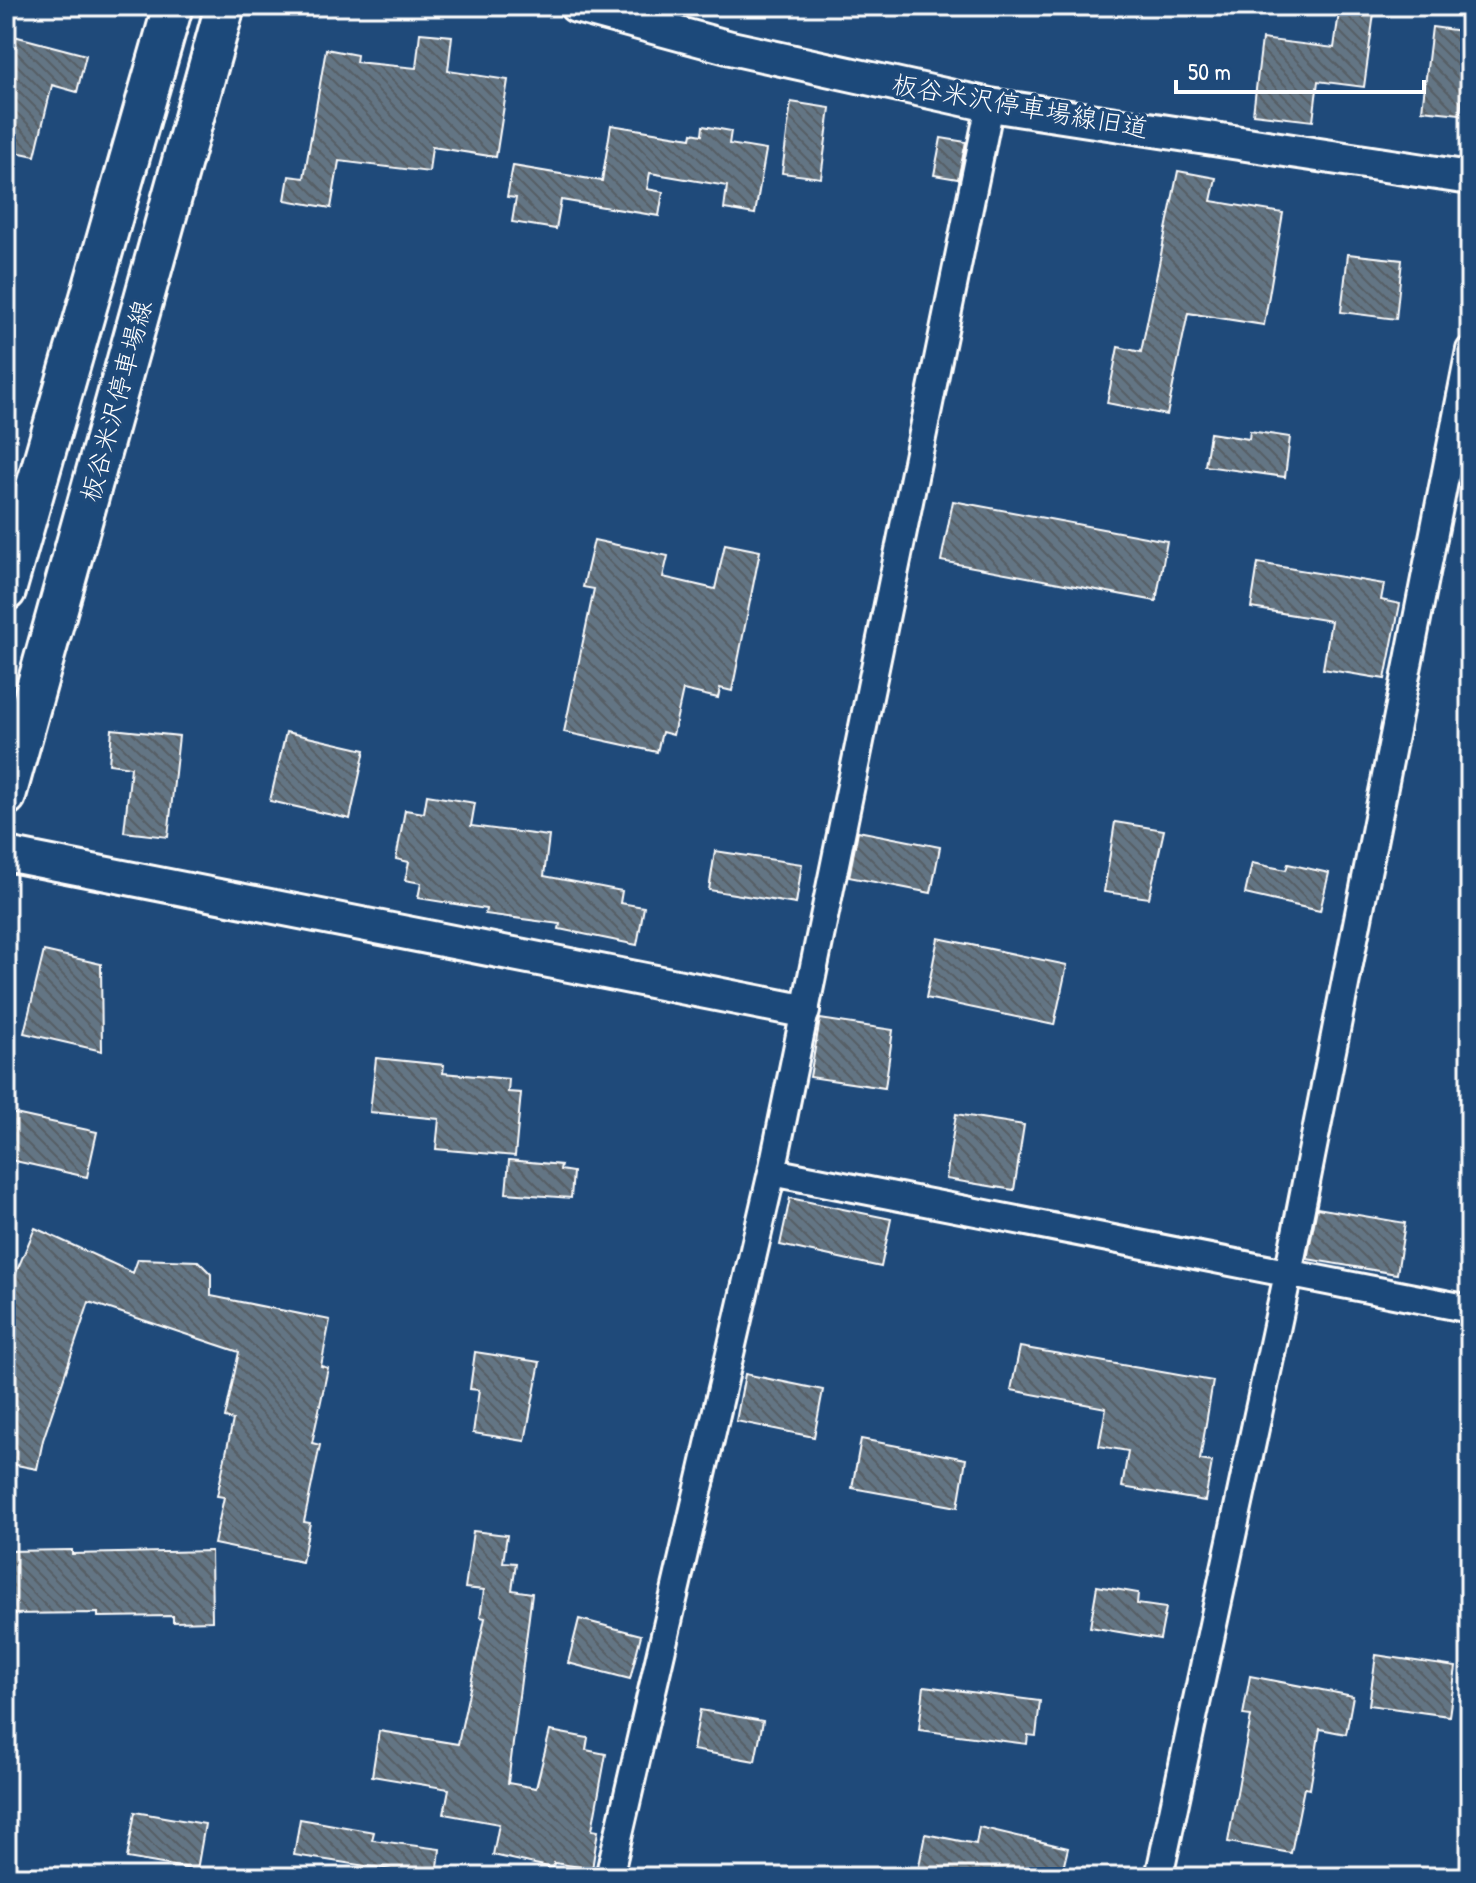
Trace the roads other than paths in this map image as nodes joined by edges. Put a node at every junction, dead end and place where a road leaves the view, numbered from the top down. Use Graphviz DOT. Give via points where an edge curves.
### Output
graph roads {
  1 [pos="173,6"];
  2 [pos="225,6"];
  3 [pos="576,6"];
  4 [pos="990,105"];
  5 [pos="1470,178"];
  6 [pos="1470,350"];
  7 [pos="6,591"];
  8 [pos="6,796"];
  9 [pos="6,854"];
  10 [pos="803,1011"];
  11 [pos="772,1172"];
  12 [pos="1288,1274"];
  13 [pos="1470,1309"];
  14 [pos="609,1877"];
  15 [pos="1159,1877"];
  1 -- 7 [label="main road, 板谷米沢停車場線"];
  2 -- 8 [label="main road, 板谷米沢停車場線"];
  3 -- 4 [label="street, 板谷米沢停車場線旧道" via="731,48"];
  4 -- 5 [label="street, 板谷米沢停車場線旧道"];
  4 -- 10 [label="street"];
  6 -- 12 [label="street"];
  9 -- 10 [label="street"];
  10 -- 11 [label="street"];
  11 -- 12 [label="street"];
  11 -- 14 [label="street"];
  12 -- 13 [label="street"];
  12 -- 15 [label="street"];
}
